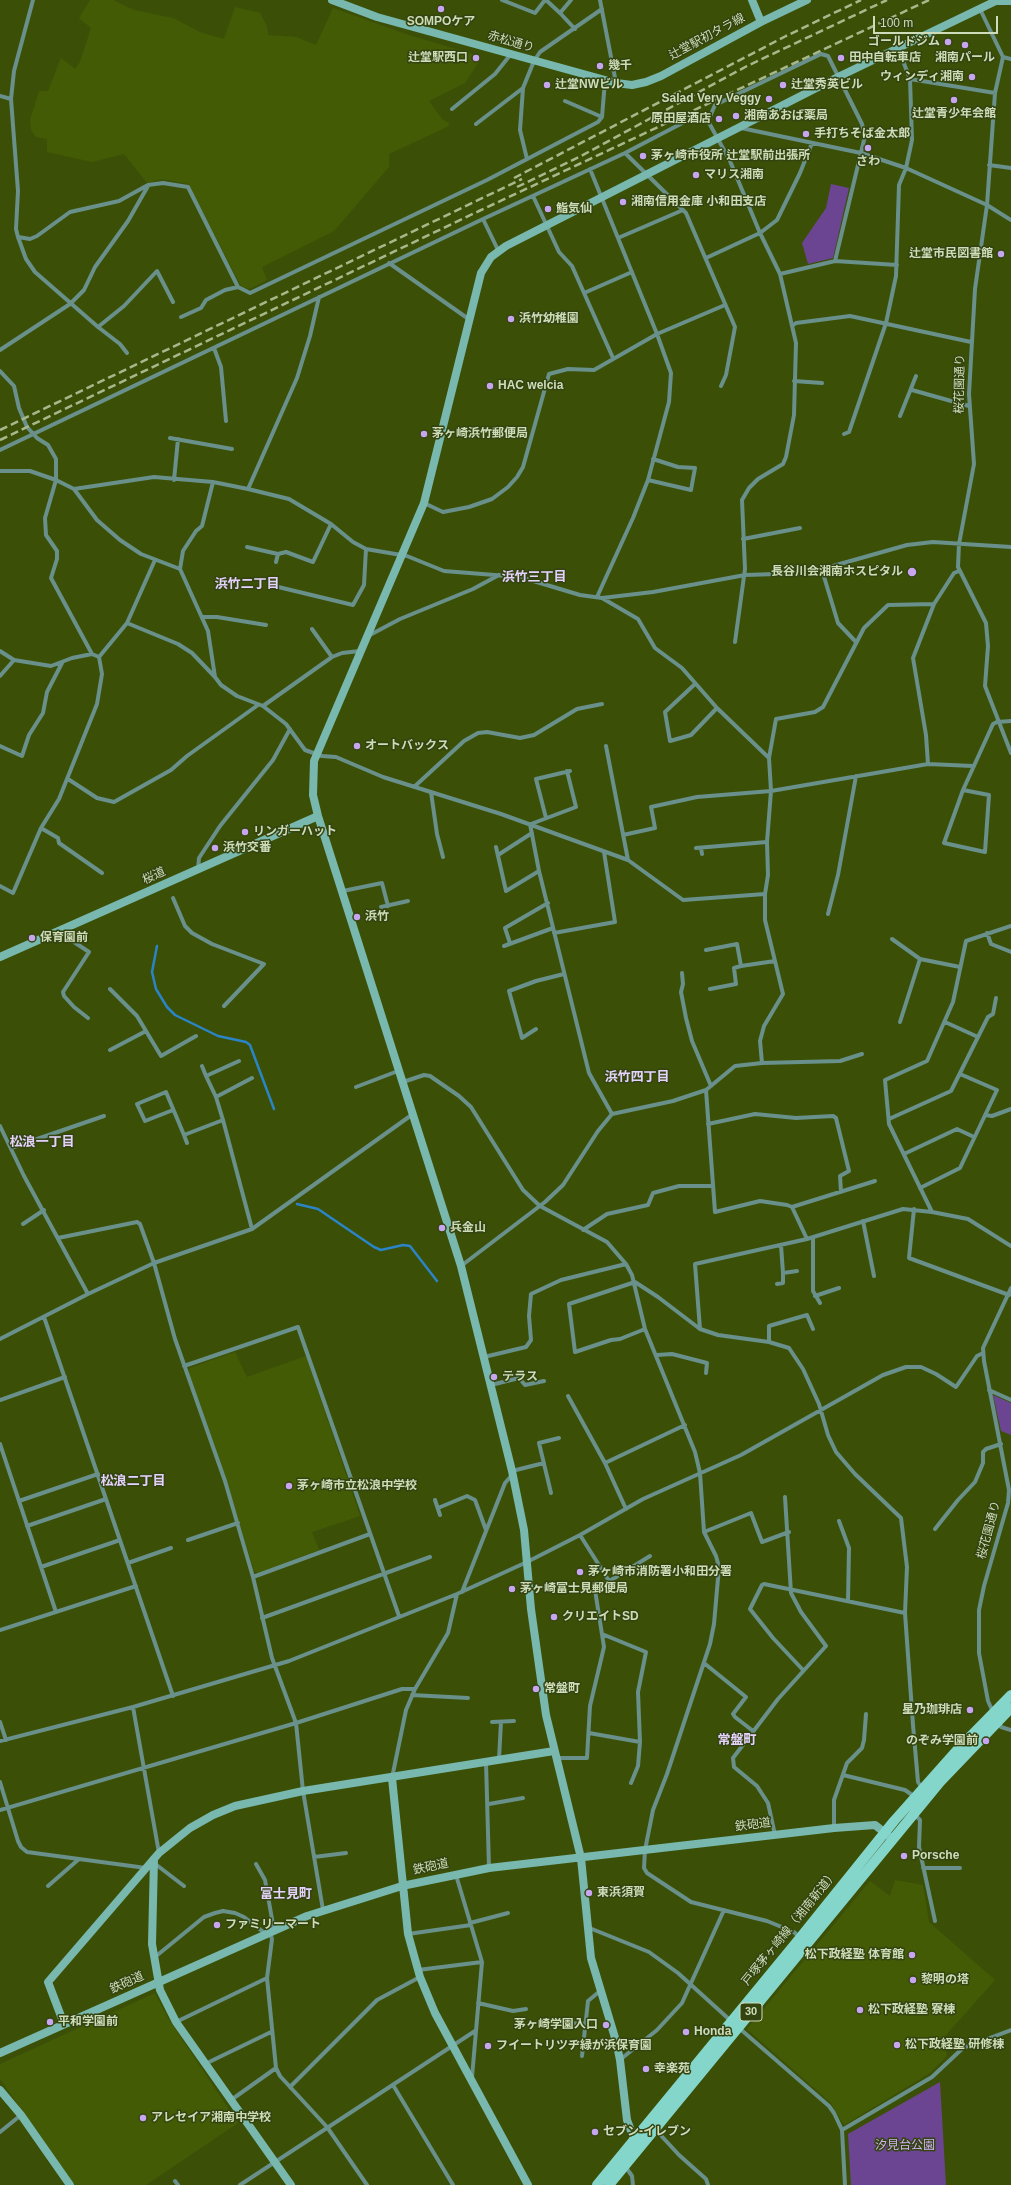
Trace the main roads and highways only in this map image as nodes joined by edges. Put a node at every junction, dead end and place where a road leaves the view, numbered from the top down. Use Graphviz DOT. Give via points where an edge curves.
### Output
graph roads {
  1 [pos="1011,1695"];
  2 [pos="1011,1708"];
  3 [pos="996,1716"];
  4 [pos="735,2024"];
  5 [pos="636,2144"];
  6 [pos="597,2185"];
  7 [pos="609,2185"];
  1 -- 3 [label="main road, 戸塚茅ヶ崎線（湘南新道） / 30"];
  2 -- 3 [label="main road, 戸塚茅ヶ崎線（湘南新道） / 30"];
  3 -- 4 [label="main road, 戸塚茅ヶ崎線（湘南新道） / 30"];
  3 -- 4 [label="main road, 戸塚茅ヶ崎線（湘南新道） / 30" via="922,1788 800,1938"];
  4 -- 5 [label="main road, 戸塚茅ヶ崎線（湘南新道） / 30"];
  5 -- 6 [label="main road, 戸塚茅ヶ崎線（湘南新道） / 30"];
  5 -- 7 [label="main road, 戸塚茅ヶ崎線（湘南新道） / 30" via="625,2166"];
}
